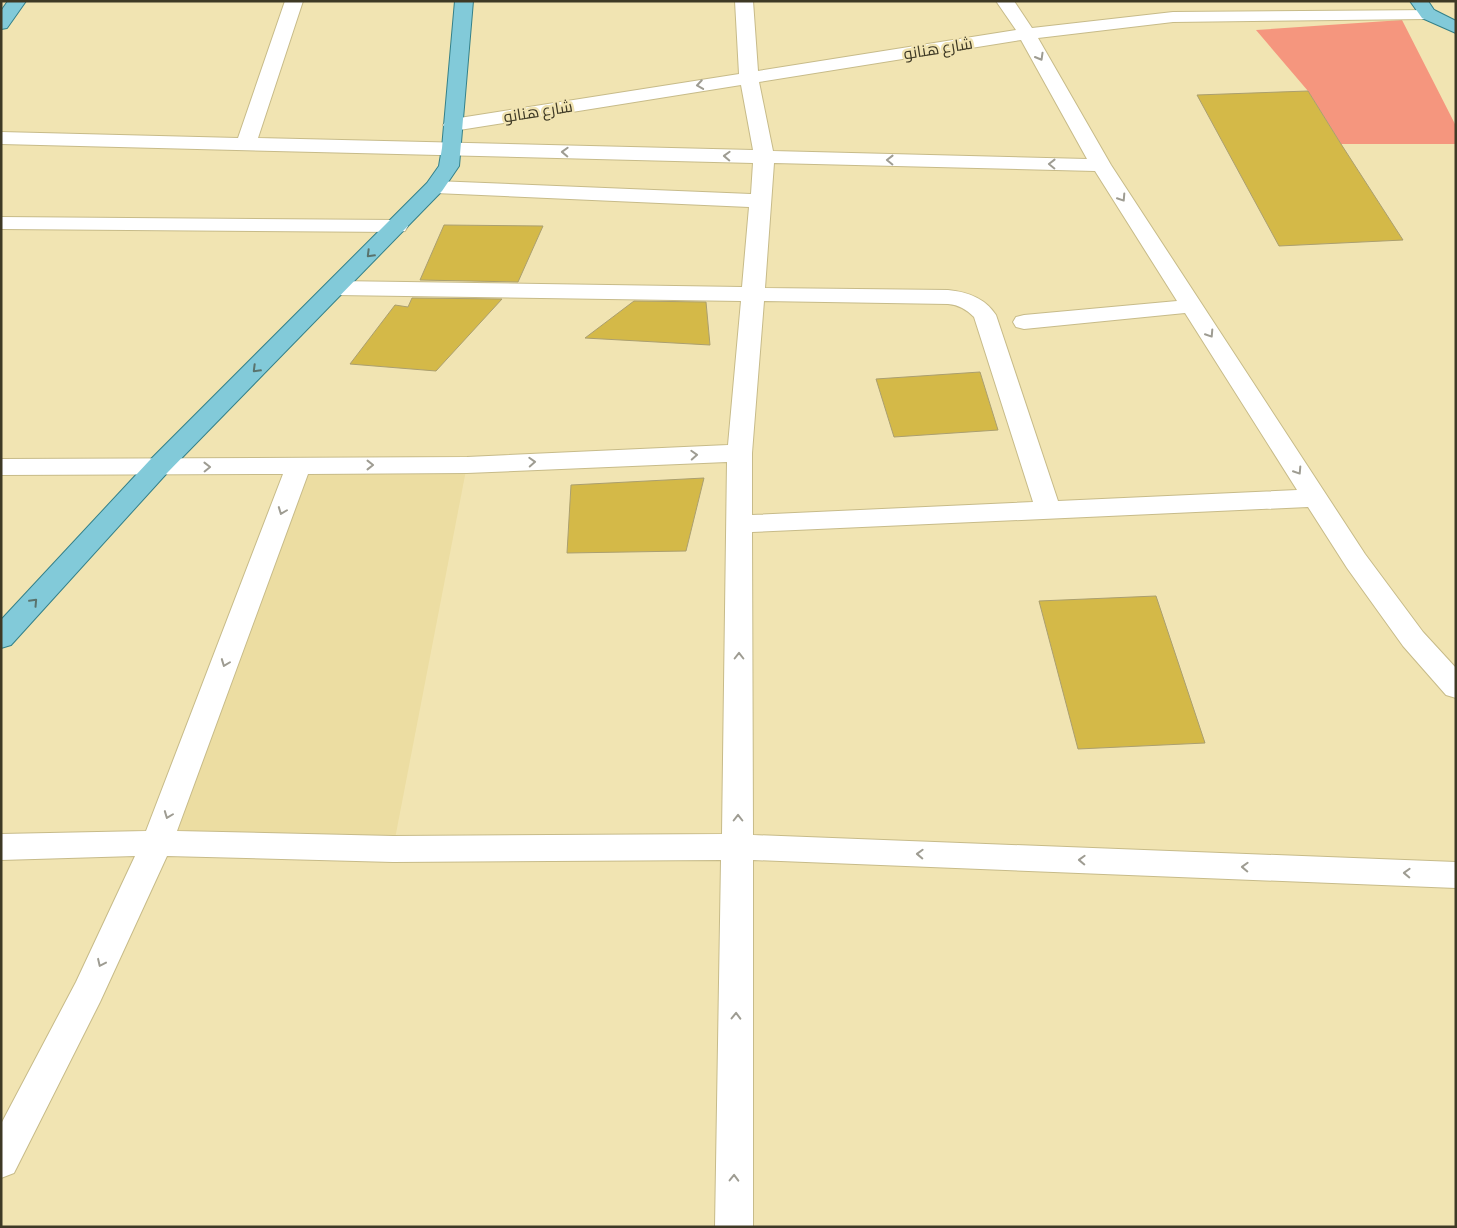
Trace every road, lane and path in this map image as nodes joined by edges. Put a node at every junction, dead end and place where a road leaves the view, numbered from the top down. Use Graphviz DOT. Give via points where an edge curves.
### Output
graph roads {
  1 [pos="17,1"];
  2 [pos="294,1"];
  3 [pos="464,1"];
  4 [pos="744,1"];
  5 [pos="1005,1"];
  6 [pos="1423,7"];
  7 [pos="1170,9"];
  8 [pos="1,24"];
  9 [pos="1450,26"];
  10 [pos="1027,34"];
  11 [pos="1456,40"];
  12 [pos="749,78"];
  13 [pos="453,125"];
  14 [pos="1,138"];
  15 [pos="246,144"];
  16 [pos="452,148"];
  17 [pos="764,157"];
  18 [pos="1101,165"];
  19 [pos="435,187"];
  20 [pos="761,201"];
  21 [pos="1,223"];
  22 [pos="397,226"];
  23 [pos="336,288"];
  24 [pos="753,293"];
  25 [pos="1192,306"];
  26 [pos="1024,322"];
  27 [pos="740,452"];
  28 [pos="300,465"];
  29 [pos="1,468"];
  30 [pos="158,468"];
  31 [pos="1316,498"];
  32 [pos="1048,510"];
  33 [pos="740,524"];
  34 [pos="1,638"];
  35 [pos="1456,687"];
  36 [pos="157,844"];
  37 [pos="1,847"];
  38 [pos="738,847"];
  39 [pos="1453,881"];
  40 [pos="1,1161"];
  41 [pos="734,1227"];
  1 -- 8 [label="main road"];
  2 -- 15 [label="street"];
  3 -- 13 [label="main road"];
  4 -- 12 [label="street"];
  5 -- 10 [label="street"];
  6 -- 7 [label="street, شارع هنانو"];
  6 -- 9 [label="main road"];
  7 -- 10 [label="street, شارع هنانو"];
  9 -- 11 [label="main road"];
  10 -- 12 [label="street, شارع هنانو"];
  10 -- 18 [label="street, one-way"];
  12 -- 13 [label="street, شارع هنانو, one-way"];
  12 -- 17 [label="street"];
  13 -- 16 [label="main road"];
  14 -- 15 [label="street"];
  15 -- 16 [label="street"];
  17 -- 16 [label="street, one-way"];
  16 -- 19 [label="main road" via="449,166"];
  18 -- 17 [label="street, one-way"];
  17 -- 20 [label="street"];
  18 -- 25 [label="street, one-way"];
  19 -- 20 [label="street"];
  19 -- 22 [label="main road"];
  20 -- 24 [label="street"];
  21 -- 22 [label="street"];
  22 -- 23 [label="main road, one-way"];
  23 -- 24 [label="street"];
  23 -- 30 [label="main road, one-way"];
  24 -- 27 [label="street"];
  24 -- 32 [label="street" via="948,297 980,308 985,315"];
  25 -- 26 [label="street"];
  25 -- 31 [label="street, one-way"];
  28 -- 27 [label="street, one-way" via="467,465"];
  27 -- 33 [label="street"];
  30 -- 28 [label="street, one-way"];
  28 -- 36 [label="street, one-way"];
  29 -- 30 [label="street"];
  34 -- 30 [label="main road, one-way"];
  31 -- 32 [label="street"];
  31 -- 35 [label="street" via="1356,561 1413,639"];
  32 -- 33 [label="street"];
  38 -- 33 [label="street, one-way"];
  36 -- 37 [label="street"];
  36 -- 38 [label="street" via="393,849"];
  36 -- 40 [label="street, one-way" via="88,992"];
  39 -- 38 [label="street, one-way"];
  41 -- 38 [label="street, one-way"];
}
